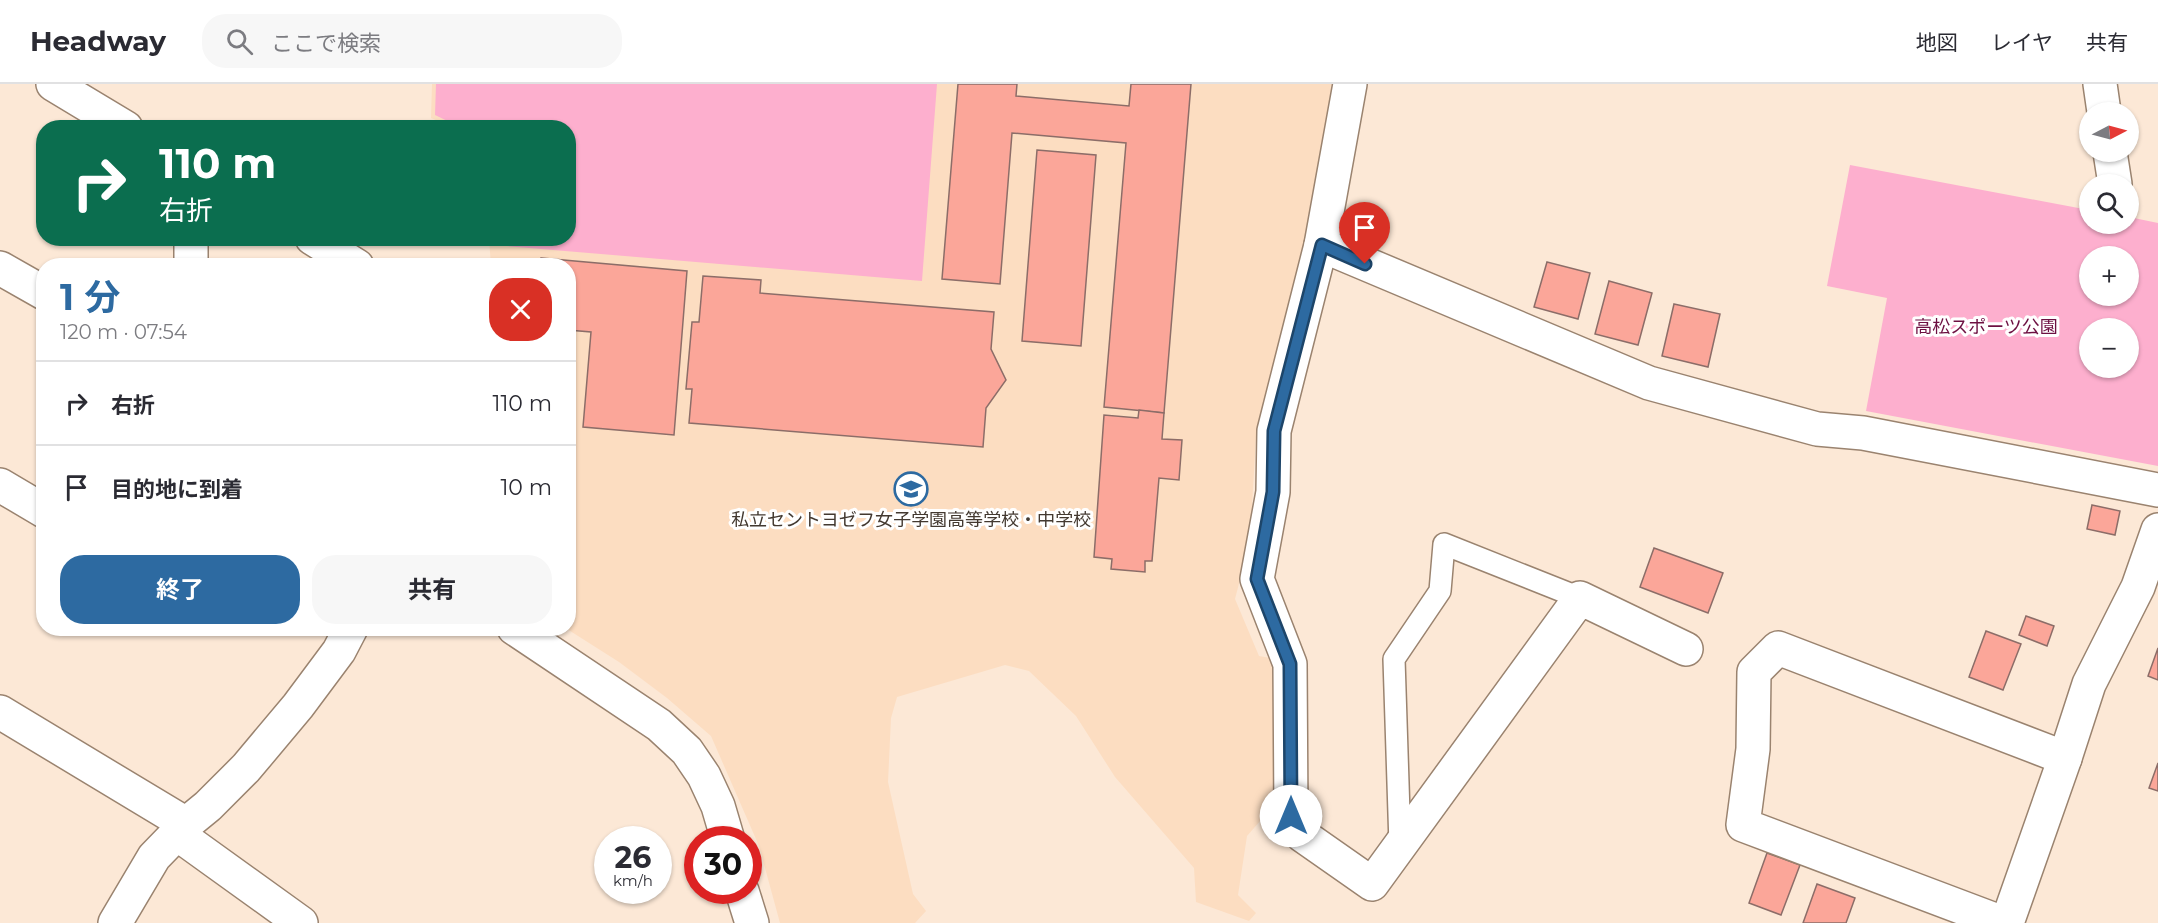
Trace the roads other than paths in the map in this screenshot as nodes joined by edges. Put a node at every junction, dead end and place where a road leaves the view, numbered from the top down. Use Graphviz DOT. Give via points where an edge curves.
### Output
graph roads {
  1 [pos="53,84"];
  2 [pos="1350,84"];
  3 [pos="2100,84"];
  4 [pos="2103,102"];
  5 [pos="113,120"];
  6 [pos="1322,245"];
  7 [pos="325,246"];
  8 [pos="344,258"];
  9 [pos="0,268"];
  10 [pos="36,288"];
  11 [pos="0,485"];
  12 [pos="2158,490"];
  13 [pos="36,506"];
  14 [pos="2158,530"];
  15 [pos="1580,598"];
  16 [pos="347,636"];
  17 [pos="525,636"];
  18 [pos="1686,649"];
  19 [pos="0,712"];
  20 [pos="2065,758"];
  21 [pos="724,826"];
  22 [pos="181,828"];
  23 [pos="1400,845"];
  24 [pos="746,904"];
  25 [pos="115,923"];
  26 [pos="302,923"];
  27 [pos="752,923"];
  28 [pos="2005,923"];
  1 -- 5 [label="street"];
  2 -- 6 [label="street"];
  3 -- 4 [label="street"];
  6 -- 12 [label="street" via="1648,383 1817,429 1863,433"];
  6 -- 23 [label="street" via="1274,431 1273,492 1257,579 1290,664 1291,816 1302,835 1372,884"];
  7 -- 8 [label="street"];
  9 -- 10 [label="street"];
  11 -- 13 [label="street"];
  14 -- 20 [label="street" via="2138,587 2089,684"];
  15 -- 18 [label="street"];
  15 -- 23 [label="street"];
  15 -- 23 [label="lane" via="1444,544 1440,591 1394,659"];
  16 -- 22 [label="street" via="246,768"];
  17 -- 21 [label="street" via="659,725 687,751 704,776"];
  19 -- 22 [label="street"];
  20 -- 28 [label="street"];
  20 -- 28 [label="street" via="1778,648 1754,672 1753,749 1743,825"];
  22 -- 25 [label="street" via="154,857"];
  22 -- 26 [label="street"];
  24 -- 27 [label="street"];
}
